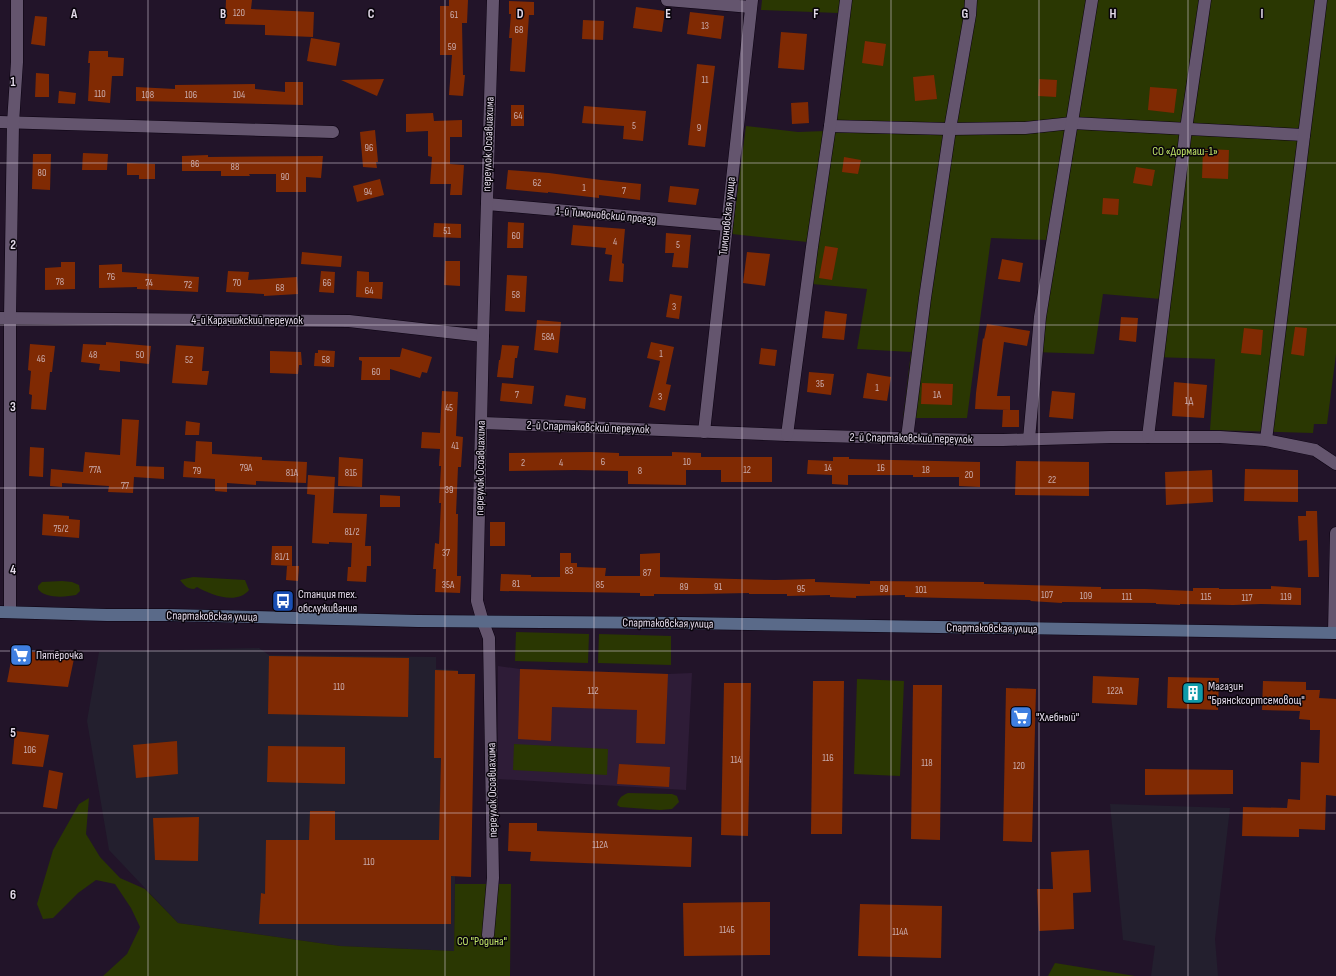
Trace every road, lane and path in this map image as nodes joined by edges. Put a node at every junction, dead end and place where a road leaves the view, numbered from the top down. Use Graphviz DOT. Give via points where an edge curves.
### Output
graph roads {
  1 [pos="17,0"];
  2 [pos="493,0"];
  3 [pos="667,0"];
  4 [pos="846,0"];
  5 [pos="971,0"];
  6 [pos="1092,0"];
  7 [pos="1205,0"];
  8 [pos="1321,0"];
  9 [pos="751,3"];
  10 [pos="0,122"];
  11 [pos="13,123"];
  12 [pos="1072,123"];
  13 [pos="830,126"];
  14 [pos="950,129"];
  15 [pos="1186,129"];
  16 [pos="333,132"];
  17 [pos="1304,136"];
  18 [pos="486,204"];
  19 [pos="726,225"];
  20 [pos="5,318"];
  21 [pos="483,336"];
  22 [pos="482,423"];
  23 [pos="704,432"];
  24 [pos="787,435"];
  25 [pos="1148,437"];
  26 [pos="907,438"];
  27 [pos="1029,439"];
  28 [pos="1266,440"];
  29 [pos="1336,464"];
  30 [pos="1336,533"];
  31 [pos="5,612"];
  32 [pos="483,622"];
  33 [pos="1335,633"];
  34 [pos="488,934"];
  1 -- 11 [label="street" via="17,62"];
  2 -- 18 [label="street, переулок Осоавиахима"];
  3 -- 9 [label="street"];
  4 -- 13 [label="street"];
  5 -- 14 [label="street"];
  6 -- 12 [label="street"];
  7 -- 15 [label="street"];
  8 -- 17 [label="street"];
  9 -- 19 [label="street, Тимоновская улица"];
  10 -- 11 [label="street"];
  11 -- 16 [label="street"];
  11 -- 20 [label="street"];
  12 -- 14 [label="street" via="1025,128"];
  12 -- 15 [label="street"];
  12 -- 27 [label="street" via="1040,317"];
  13 -- 14 [label="street"];
  13 -- 24 [label="street"];
  14 -- 26 [label="street"];
  15 -- 17 [label="street"];
  15 -- 25 [label="street"];
  17 -- 28 [label="street"];
  18 -- 19 [label="street, 1-й Тимоновский проезд"];
  18 -- 21 [label="street, переулок Осоавиахима"];
  19 -- 23 [label="street, Тимоновская улица"];
  20 -- 21 [label="street, 4-й Карачижский переулок" via="348,321"];
  20 -- 31 [label="street"];
  21 -- 22 [label="street, переулок Осоавиахима"];
  22 -- 23 [label="street, 2-й Спартаковский переулок"];
  22 -- 32 [label="street, переулок Осоавиахима" via="477,601"];
  23 -- 24 [label="street, 2-й Спартаковский переулок"];
  24 -- 26 [label="street, 2-й Спартаковский переулок"];
  25 -- 27 [label="street, 2-й Спартаковский переулок"];
  25 -- 28 [label="street, 2-й Спартаковский переулок"];
  26 -- 27 [label="street, 2-й Спартаковский переулок"];
  28 -- 29 [label="street, 2-й Спартаковский переулок" via="1315,450"];
  30 -- 33 [label="street"];
  31 -- 32 [label="street, Спартаковская улица"];
  32 -- 33 [label="street, Спартаковская улица"];
  32 -- 34 [label="street, переулок Осоавиахима" via="489,638 490,654 493,878"];
}
